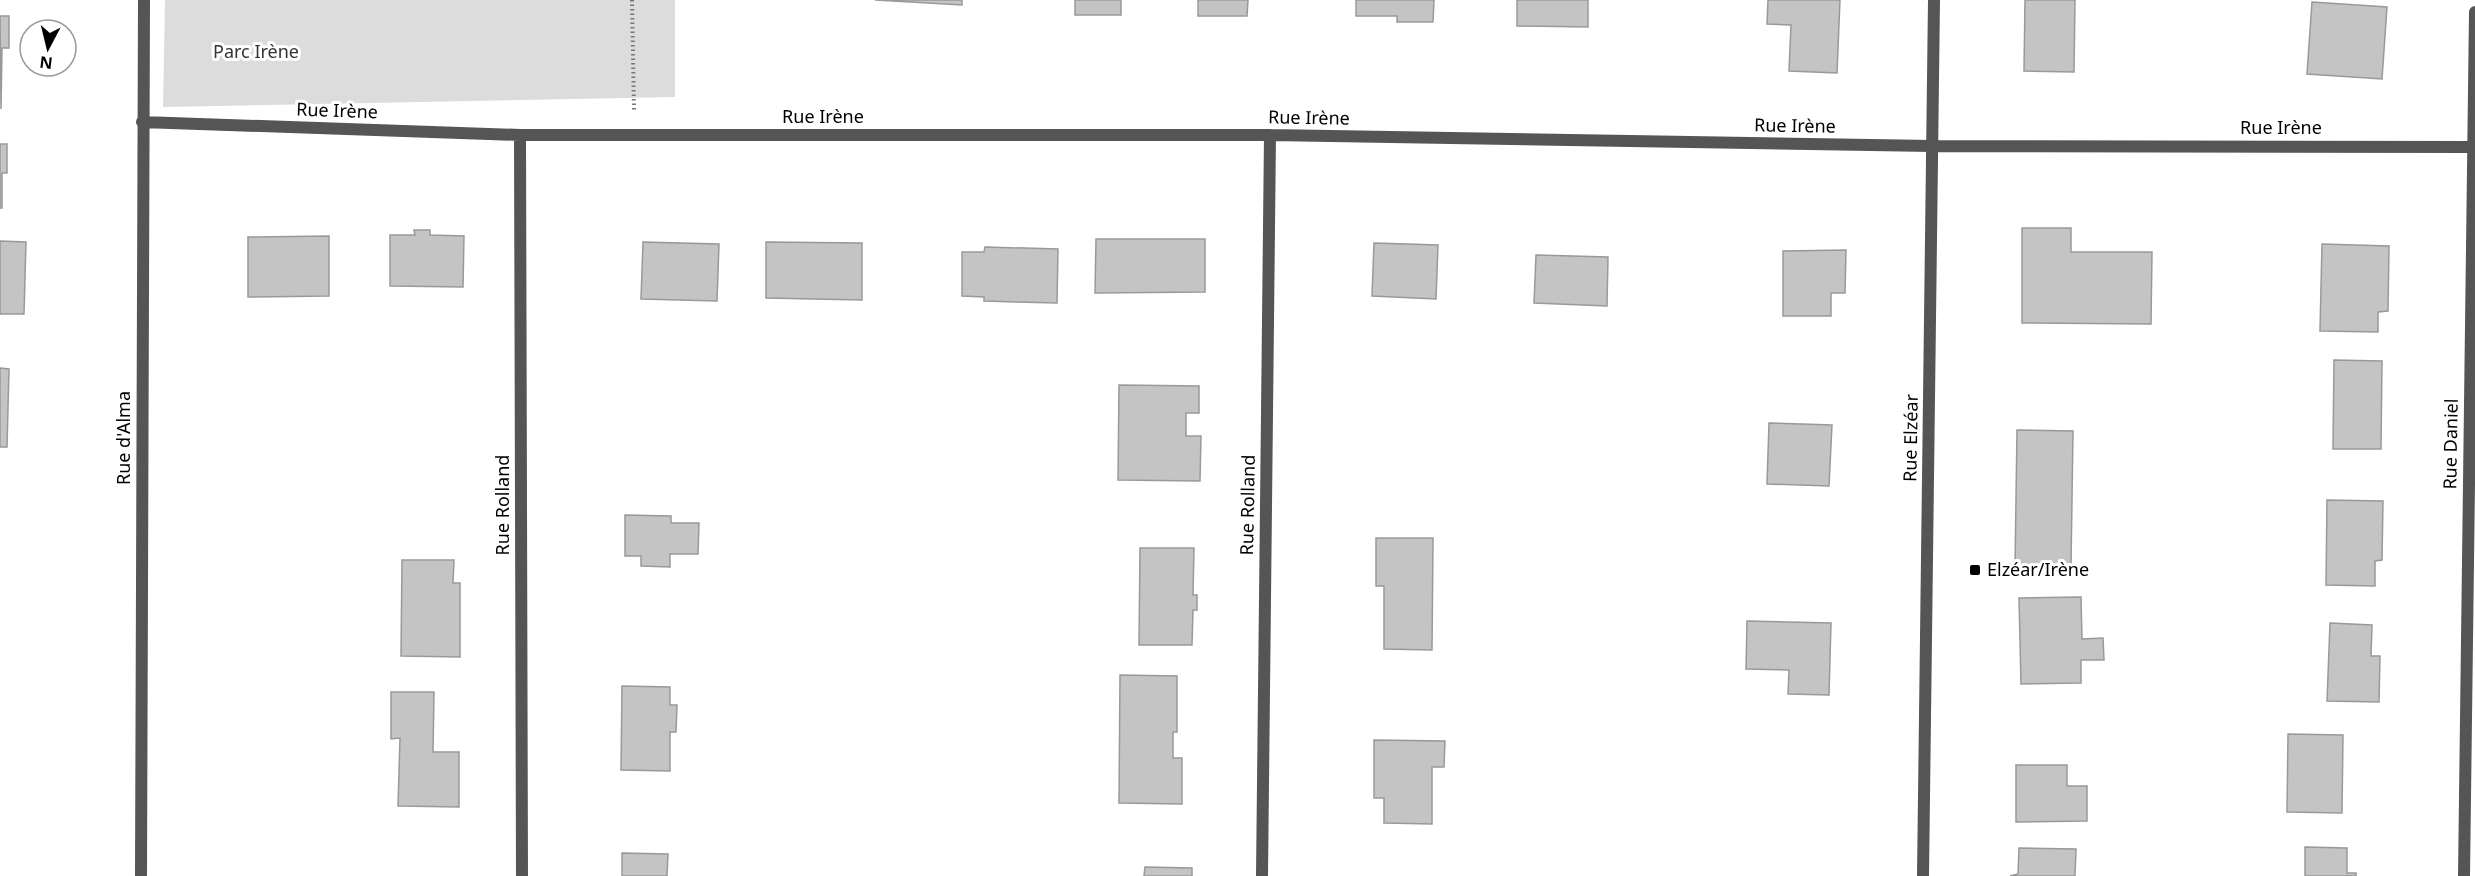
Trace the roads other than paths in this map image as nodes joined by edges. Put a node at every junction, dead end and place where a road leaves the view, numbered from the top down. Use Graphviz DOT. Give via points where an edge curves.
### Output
graph roads {
  1 [pos="144,0"];
  2 [pos="1934,0"];
  3 [pos="2475,12"];
  4 [pos="142,122"];
  5 [pos="520,135"];
  6 [pos="1270,135"];
  7 [pos="1932,146"];
  8 [pos="2473,147"];
  9 [pos="141,876"];
  10 [pos="522,876"];
  11 [pos="1262,876"];
  12 [pos="1923,876"];
  13 [pos="2464,876"];
  1 -- 4 [label="street, Rue d'Alma"];
  2 -- 7 [label="street, Rue Elzéar"];
  3 -- 8 [label="street, Rue Daniel"];
  4 -- 5 [label="street, Rue Irène"];
  4 -- 9 [label="street, Rue d'Alma"];
  5 -- 6 [label="street, Rue Irène"];
  5 -- 10 [label="street, Rue Rolland"];
  6 -- 7 [label="street, Rue Irène"];
  6 -- 11 [label="street, Rue Rolland"];
  7 -- 8 [label="street, Rue Irène"];
  7 -- 12 [label="street, Rue Elzéar"];
  8 -- 13 [label="street, Rue Daniel"];
}
